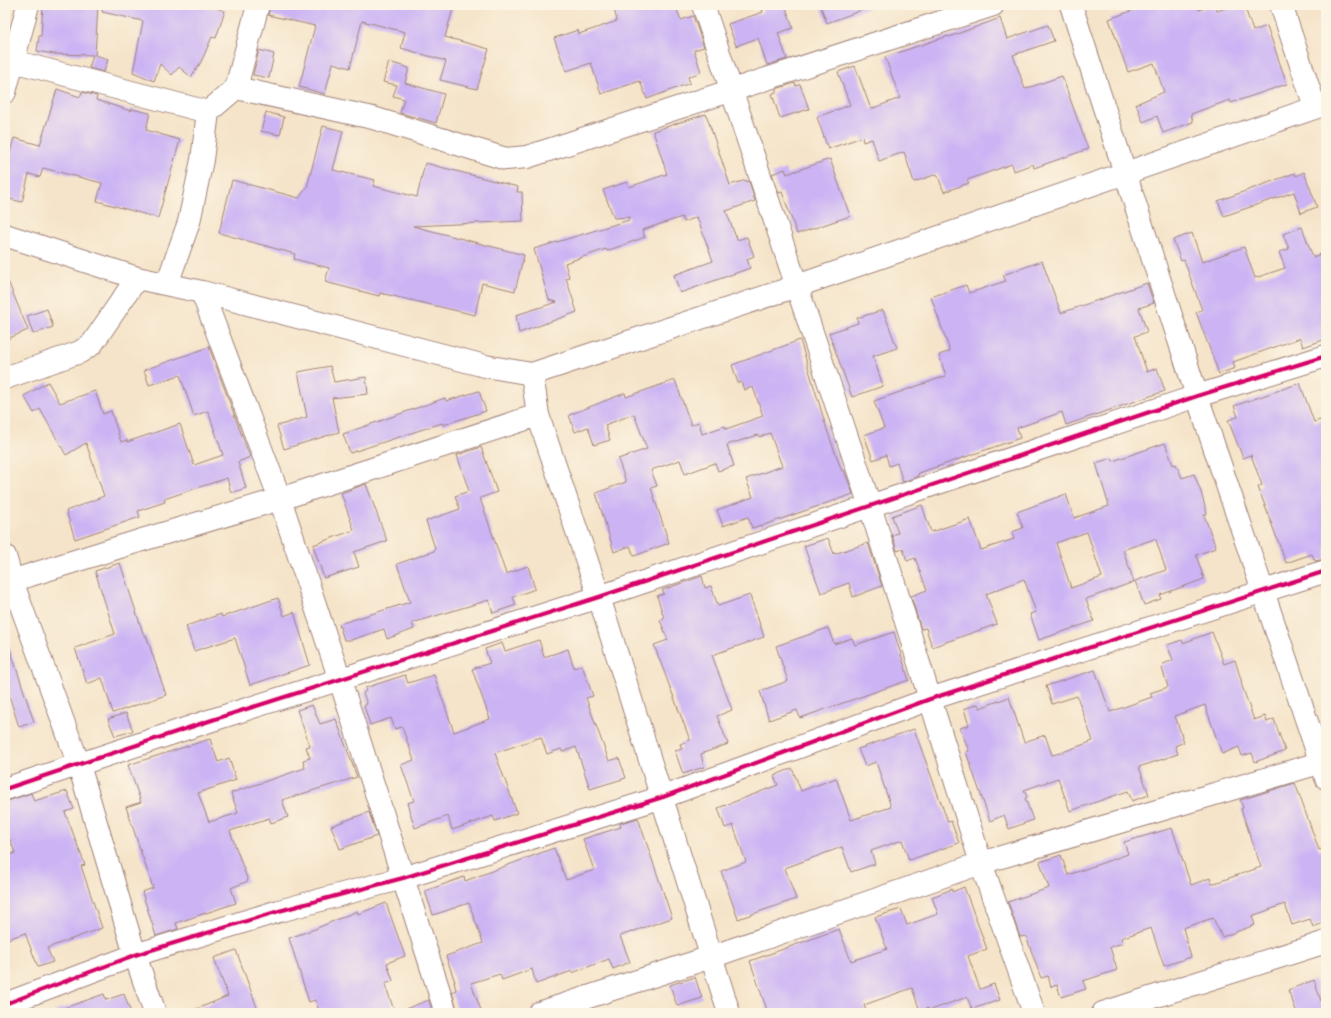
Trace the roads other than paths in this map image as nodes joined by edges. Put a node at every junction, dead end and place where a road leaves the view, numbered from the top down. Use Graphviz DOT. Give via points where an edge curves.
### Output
graph roads {
  1 [pos="28,5"];
  2 [pos="258,5"];
  3 [pos="703,5"];
  4 [pos="993,5"];
  5 [pos="1071,5"];
  6 [pos="1281,5"];
  7 [pos="9,60"];
  8 [pos="236,88"];
  9 [pos="730,90"];
  10 [pos="5,92"];
  11 [pos="1321,106"];
  12 [pos="208,112"];
  13 [pos="1125,174"];
  14 [pos="5,235"];
  15 [pos="137,278"];
  16 [pos="167,284"];
  17 [pos="797,286"];
  18 [pos="202,292"];
  19 [pos="1326,356"];
  20 [pos="532,374"];
  21 [pos="5,378"];
  22 [pos="1197,396"];
  23 [pos="538,415"];
  24 [pos="280,499"];
  25 [pos="870,506"];
  26 [pos="5,556"];
  27 [pos="1326,571"];
  28 [pos="8,582"];
  29 [pos="1264,591"];
  30 [pos="599,597"];
  31 [pos="340,680"];
  32 [pos="930,699"];
  33 [pos="80,765"];
  34 [pos="1324,767"];
  35 [pos="5,789"];
  36 [pos="662,797"];
  37 [pos="981,863"];
  38 [pos="403,878"];
  39 [pos="1326,942"];
  40 [pos="135,955"];
  41 [pos="711,956"];
  42 [pos="5,1004"];
  43 [pos="154,1013"];
  44 [pos="446,1013"];
  45 [pos="538,1013"];
  46 [pos="729,1013"];
  47 [pos="1034,1013"];
  48 [pos="1103,1013"];
  1 -- 7 [label="street"];
  2 -- 8 [label="street"];
  3 -- 9 [label="street"];
  4 -- 9 [label="street"];
  5 -- 13 [label="street"];
  6 -- 11 [label="street"];
  7 -- 10 [label="street"];
  7 -- 12 [label="street"];
  8 -- 9 [label="street" via="372,118 506,159 527,156"];
  8 -- 12 [label="street"];
  9 -- 17 [label="street"];
  11 -- 13 [label="street"];
  12 -- 16 [label="street" via="202,160 189,222"];
  13 -- 17 [label="street"];
  13 -- 22 [label="street"];
  14 -- 15 [label="street"];
  15 -- 16 [label="street"];
  15 -- 21 [label="street" via="92,344 80,352"];
  16 -- 18 [label="street"];
  17 -- 20 [label="street"];
  17 -- 25 [label="street"];
  18 -- 20 [label="street" via="485,366"];
  18 -- 24 [label="street"];
  19 -- 22 [label="street"];
  20 -- 23 [label="street"];
  22 -- 25 [label="street"];
  22 -- 29 [label="street"];
  23 -- 24 [label="street"];
  23 -- 30 [label="street"];
  24 -- 28 [label="street"];
  24 -- 31 [label="street"];
  25 -- 30 [label="street"];
  25 -- 32 [label="street"];
  26 -- 28 [label="street"];
  27 -- 29 [label="street"];
  28 -- 33 [label="street"];
  29 -- 32 [label="street"];
  29 -- 34 [label="street"];
  30 -- 31 [label="street"];
  30 -- 36 [label="street"];
  31 -- 33 [label="street"];
  31 -- 38 [label="street"];
  32 -- 36 [label="street"];
  32 -- 37 [label="street"];
  33 -- 35 [label="street"];
  33 -- 40 [label="street"];
  34 -- 37 [label="street"];
  36 -- 38 [label="street"];
  36 -- 41 [label="street"];
  37 -- 41 [label="street"];
  37 -- 47 [label="street"];
  38 -- 40 [label="street" via="279,911"];
  38 -- 44 [label="street"];
  39 -- 48 [label="street"];
  40 -- 42 [label="street"];
  40 -- 43 [label="street"];
  41 -- 45 [label="street"];
  41 -- 46 [label="street"];
}
